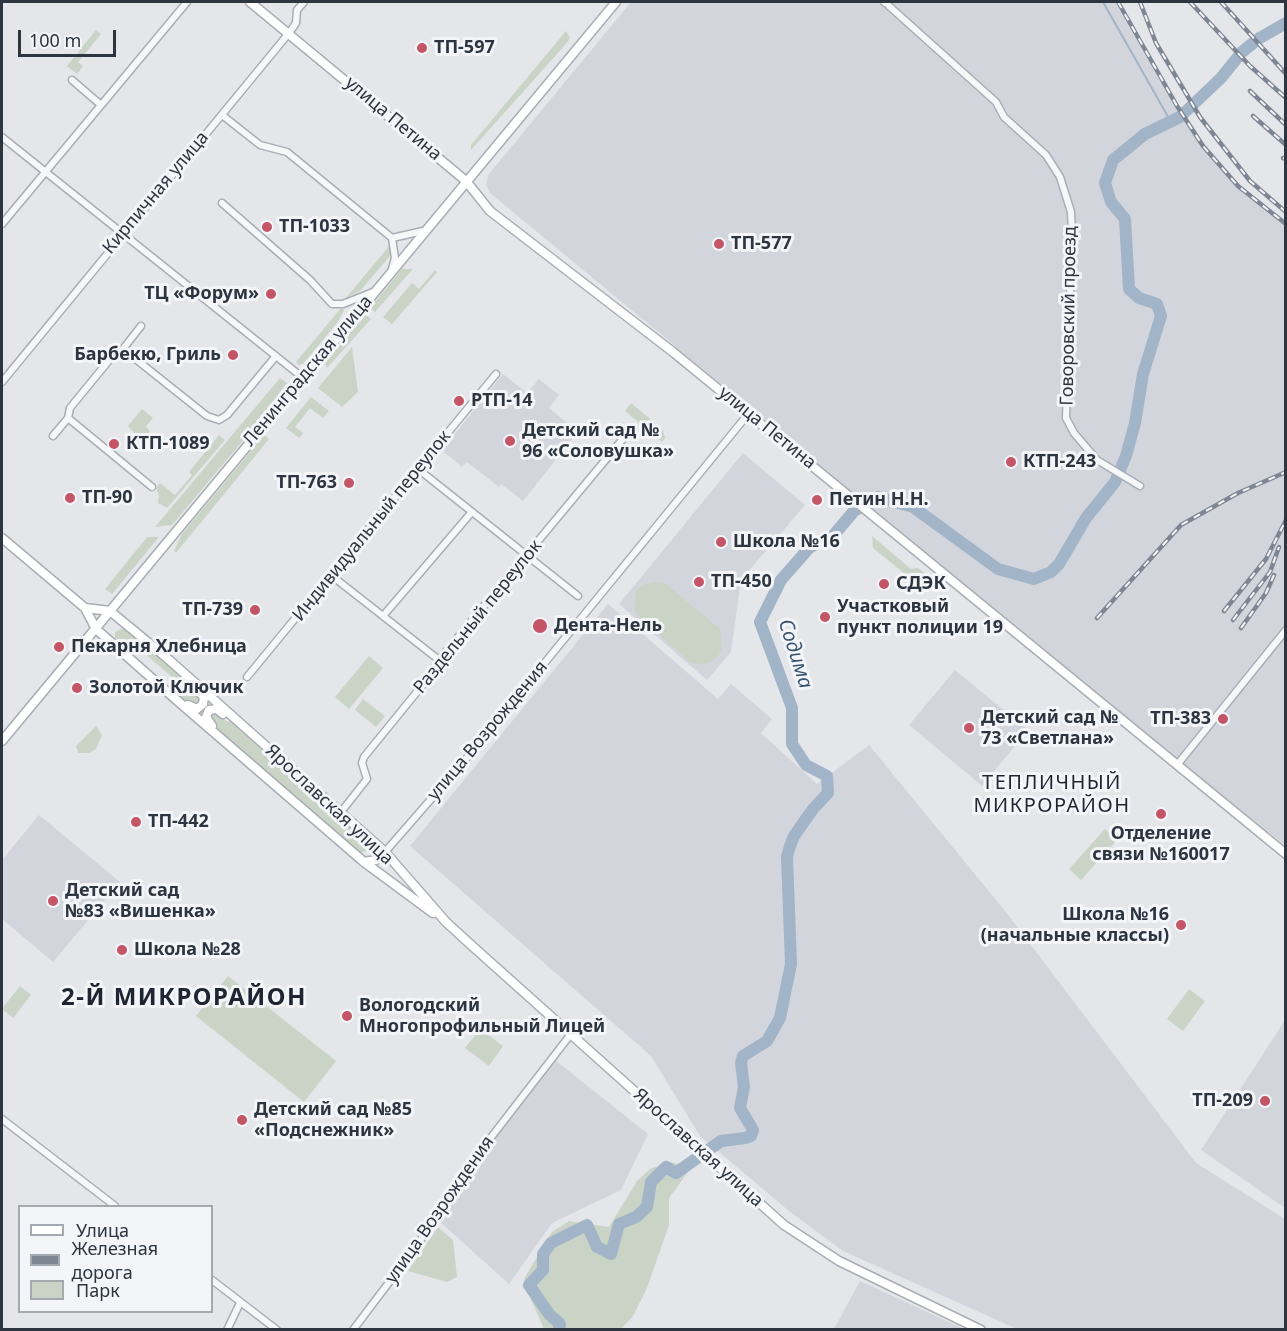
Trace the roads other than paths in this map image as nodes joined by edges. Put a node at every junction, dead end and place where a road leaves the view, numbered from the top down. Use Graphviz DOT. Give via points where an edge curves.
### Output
graph roads {
  1 [pos="187,2"];
  2 [pos="250,2"];
  3 [pos="304,2"];
  4 [pos="616,2"];
  5 [pos="886,3"];
  6 [pos="289,33"];
  7 [pos="72,80"];
  8 [pos="101,105"];
  9 [pos="222,115"];
  10 [pos="2,137"];
  11 [pos="45,172"];
  12 [pos="466,181"];
  13 [pos="222,203"];
  14 [pos="2,224"];
  15 [pos="423,231"];
  16 [pos="123,235"];
  17 [pos="392,238"];
  18 [pos="392,269"];
  19 [pos="373,292"];
  20 [pos="141,326"];
  21 [pos="123,349"];
  22 [pos="276,356"];
  23 [pos="496,374"];
  24 [pos="302,377"];
  25 [pos="2,382"];
  26 [pos="748,413"];
  27 [pos="68,418"];
  28 [pos="632,428"];
  29 [pos="53,436"];
  30 [pos="417,469"];
  31 [pos="1140,486"];
  32 [pos="152,487"];
  33 [pos="471,513"];
  34 [pos="2,538"];
  35 [pos="526,557"];
  36 [pos="332,576"];
  37 [pos="578,596"];
  38 [pos="85,608"];
  39 [pos="110,611"];
  40 [pos="383,616"];
  41 [pos="96,629"];
  42 [pos="1286,630"];
  43 [pos="439,660"];
  44 [pos="247,677"];
  45 [pos="191,679"];
  46 [pos="180,703"];
  47 [pos="234,717"];
  48 [pos="221,738"];
  49 [pos="2,741"];
  50 [pos="1177,765"];
  51 [pos="341,812"];
  52 [pos="385,852"];
  53 [pos="1286,854"];
  54 [pos="364,862"];
  55 [pos="446,922"];
  56 [pos="571,1034"];
  57 [pos="2,1119"];
  58 [pos="114,1205"];
  59 [pos="213,1281"];
  60 [pos="240,1303"];
  61 [pos="227,1329"];
  62 [pos="277,1329"];
  63 [pos="353,1329"];
  64 [pos="981,1329"];
  1 -- 8 [label="street"];
  2 -- 6 [label="street, улица Петина"];
  3 -- 6 [label="street, Кирпичная улица"];
  4 -- 12 [label="street, Ленинградская улица"];
  5 -- 31 [label="street, Говоровский проезд" via="996,102 1004,117 1046,155 1060,177 1071,212 1072,234 1066,418 1084,447 1112,471"];
  6 -- 9 [label="street, Кирпичная улица"];
  6 -- 12 [label="street, улица Петина"];
  7 -- 8 [label="street"];
  8 -- 11 [label="street"];
  9 -- 16 [label="street, Кирпичная улица"];
  9 -- 17 [label="street" via="260,145 287,152"];
  10 -- 11 [label="street"];
  11 -- 14 [label="street"];
  11 -- 16 [label="street"];
  12 -- 15 [label="street, Ленинградская улица"];
  12 -- 26 [label="street, улица Петина" via="490,211"];
  13 -- 19 [label="street" via="332,304 343,304"];
  15 -- 17 [label="street"];
  15 -- 18 [label="street, Ленинградская улица"];
  16 -- 22 [label="street"];
  16 -- 25 [label="street, Кирпичная улица"];
  17 -- 18 [label="street"];
  18 -- 19 [label="street, Ленинградская улица"];
  19 -- 24 [label="street, Ленинградская улица"];
  20 -- 21 [label="street"];
  21 -- 22 [label="street" via="207,416 219,420"];
  21 -- 27 [label="street" via="115,353 70,408"];
  22 -- 24 [label="street"];
  23 -- 30 [label="street, Индивидуальный переулок"];
  24 -- 39 [label="street, Ленинградская улица"];
  26 -- 50 [label="street, улица Петина"];
  26 -- 52 [label="street, улица Возрождения"];
  27 -- 29 [label="street"];
  27 -- 32 [label="street"];
  28 -- 35 [label="street, Раздельный переулок"];
  30 -- 33 [label="street"];
  30 -- 36 [label="street, Индивидуальный переулок"];
  33 -- 35 [label="street"];
  33 -- 40 [label="street"];
  34 -- 38 [label="street"];
  35 -- 37 [label="street"];
  35 -- 43 [label="street, Раздельный переулок"];
  36 -- 40 [label="street"];
  36 -- 44 [label="street, Индивидуальный переулок"];
  38 -- 39 [label="street"];
  38 -- 41 [label="street"];
  39 -- 41 [label="street, Ленинградская улица"];
  39 -- 45 [label="street, Ярославская улица"];
  40 -- 43 [label="street"];
  41 -- 46 [label="street, Ярославская улица"];
  41 -- 49 [label="street, Ленинградская улица"];
  42 -- 50 [label="street"];
  43 -- 51 [label="street, Раздельный переулок" via="364,758 367,779"];
  45 -- 46 [label="street, Ярославская улица" via="190,684 204,697 203,704 193,709"];
  45 -- 47 [label="street, Ярославская улица"];
  46 -- 48 [label="street, Ярославская улица"];
  47 -- 48 [label="street, Ярославская улица" via="228,718 217,709 207,712 207,720 222,734"];
  47 -- 51 [label="street, Ярославская улица"];
  48 -- 54 [label="street, Ярославская улица"];
  50 -- 53 [label="street, улица Петина"];
  51 -- 52 [label="street, Ярославская улица"];
  52 -- 54 [label="street" via="376,860"];
  52 -- 55 [label="street, Ярославская улица"];
  54 -- 55 [label="street, Ярославская улица"];
  55 -- 56 [label="street, Ярославская улица"];
  56 -- 63 [label="street, улица Возрождения" via="465,1172 418,1244"];
  56 -- 64 [label="street, Ярославская улица" via="784,1225 893,1289"];
  57 -- 58 [label="street"];
  59 -- 60 [label="street"];
  60 -- 61 [label="street"];
  60 -- 62 [label="street"];
}
